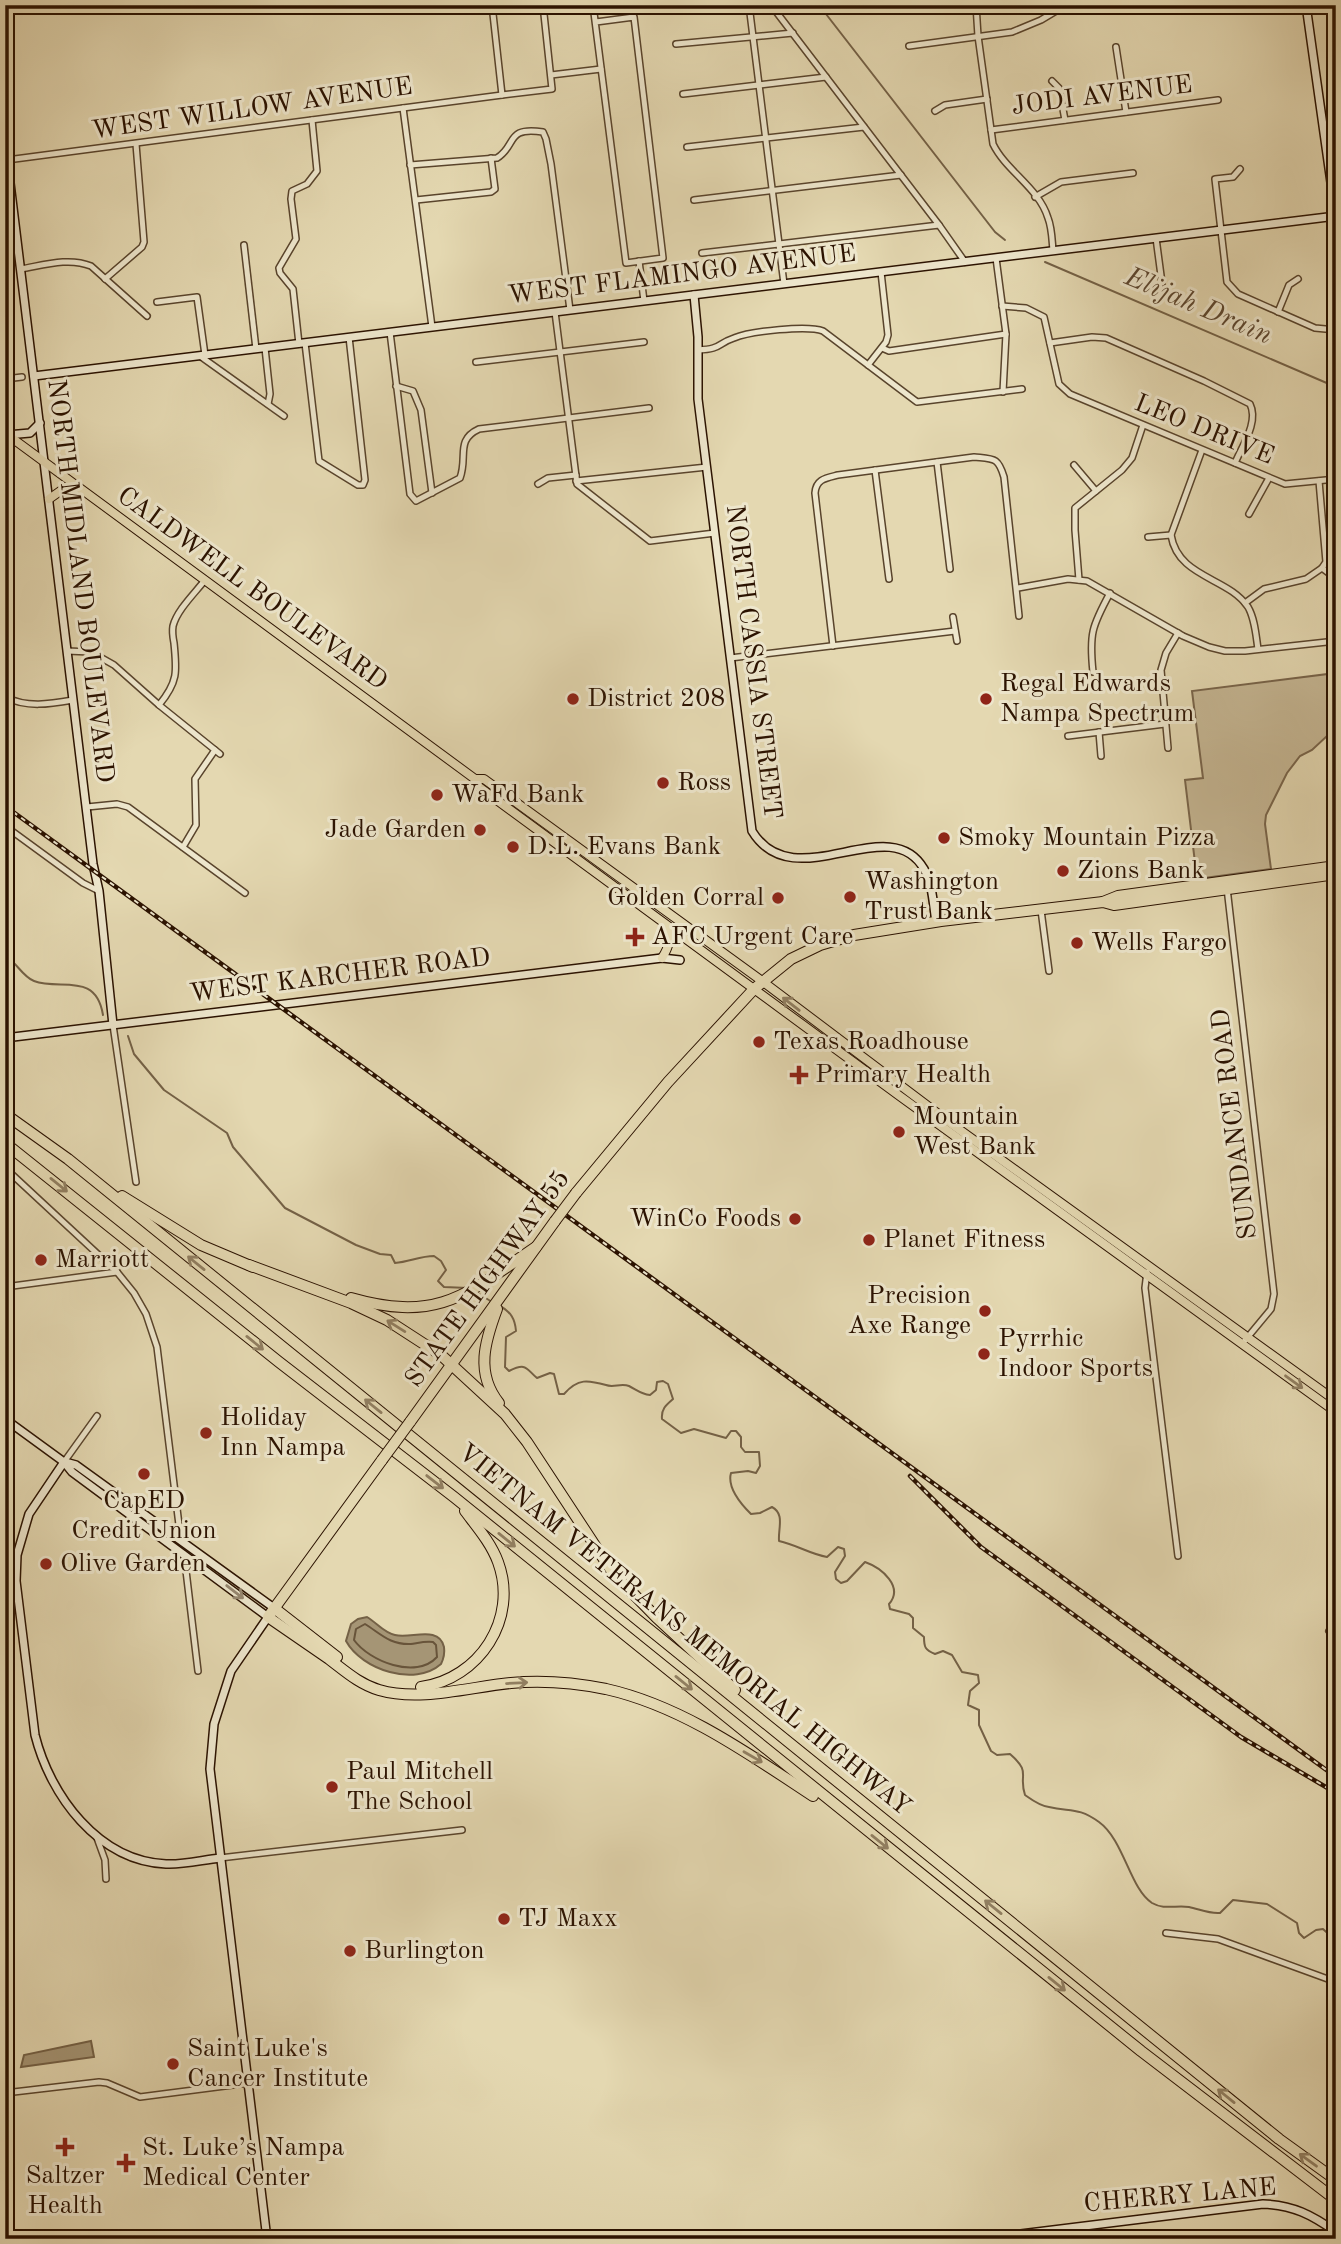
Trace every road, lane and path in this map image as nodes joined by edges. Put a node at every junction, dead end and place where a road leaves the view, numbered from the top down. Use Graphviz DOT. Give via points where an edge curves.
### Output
graph roads {
  1 [pos="492,5"];
  2 [pos="543,5"];
  3 [pos="593,5"];
  4 [pos="749,5"];
  5 [pos="771,5"];
  6 [pos="976,5"];
  7 [pos="1066,5"];
  8 [pos="1306,5"];
  9 [pos="596,22"];
  10 [pos="793,33"];
  11 [pos="978,36"];
  12 [pos="753,37"];
  13 [pos="676,44"];
  14 [pos="909,46"];
  15 [pos="1116,47"];
  16 [pos="601,69"];
  17 [pos="551,75"];
  18 [pos="826,77"];
  19 [pos="1052,81"];
  20 [pos="759,85"];
  21 [pos="682,94"];
  22 [pos="502,95"];
  23 [pos="987,99"];
  24 [pos="1218,100"];
  25 [pos="403,108"];
  26 [pos="935,111"];
  27 [pos="1126,112"];
  28 [pos="312,120"];
  29 [pos="1065,120"];
  30 [pos="864,127"];
  31 [pos="991,130"];
  32 [pos="765,138"];
  33 [pos="5,142"];
  34 [pos="136,144"];
  35 [pos="687,148"];
  36 [pos="491,158"];
  37 [pos="8,160"];
  38 [pos="410,165"];
  39 [pos="1240,169"];
  40 [pos="1133,173"];
  41 [pos="901,175"];
  42 [pos="772,191"];
  43 [pos="1035,197"];
  44 [pos="416,200"];
  45 [pos="694,200"];
  46 [pos="1336,217"];
  47 [pos="939,225"];
  48 [pos="1220,229"];
  49 [pos="1156,238"];
  50 [pos="779,244"];
  51 [pos="244,245"];
  52 [pos="1053,251"];
  53 [pos="702,253"];
  54 [pos="996,258"];
  55 [pos="639,261"];
  56 [pos="965,262"];
  57 [pos="21,269"];
  58 [pos="881,272"];
  59 [pos="105,279"];
  60 [pos="1298,279"];
  61 [pos="1162,283"];
  62 [pos="784,284"];
  63 [pos="694,295"];
  64 [pos="644,301"];
  65 [pos="157,302"];
  66 [pos="1002,306"];
  67 [pos="570,310"];
  68 [pos="555,312"];
  69 [pos="1278,312"];
  70 [pos="147,316"];
  71 [pos="432,327"];
  72 [pos="1336,330"];
  73 [pos="390,332"];
  74 [pos="1006,334"];
  75 [pos="349,337"];
  76 [pos="644,342"];
  77 [pos="302,343"];
  78 [pos="1050,343"];
  79 [pos="260,348"];
  80 [pos="883,348"];
  81 [pos="698,350"];
  82 [pos="561,352"];
  83 [pos="202,355"];
  84 [pos="476,362"];
  85 [pos="869,365"];
  86 [pos="34,376"];
  87 [pos="22,377"];
  88 [pos="5,379"];
  89 [pos="396,386"];
  90 [pos="1022,389"];
  91 [pos="1063,389"];
  92 [pos="1003,392"];
  93 [pos="1058,397"];
  94 [pos="268,404"];
  95 [pos="649,408"];
  96 [pos="284,416"];
  97 [pos="569,418"];
  98 [pos="40,423"];
  99 [pos="1143,425"];
  100 [pos="6,434"];
  101 [pos="1202,450"];
  102 [pos="937,462"];
  103 [pos="45,463"];
  104 [pos="1235,463"];
  105 [pos="1074,465"];
  106 [pos="706,467"];
  107 [pos="876,470"];
  108 [pos="576,478"];
  109 [pos="1269,478"];
  110 [pos="1336,479"];
  111 [pos="1320,481"];
  112 [pos="538,484"];
  113 [pos="78,488"];
  114 [pos="1096,491"];
  115 [pos="432,493"];
  116 [pos="49,499"];
  117 [pos="1249,514"];
  118 [pos="715,533"];
  119 [pos="1171,535"];
  120 [pos="1147,537"];
  121 [pos="1322,568"];
  122 [pos="950,569"];
  123 [pos="1330,574"];
  124 [pos="889,579"];
  125 [pos="205,580"];
  126 [pos="1079,580"];
  127 [pos="1018,588"];
  128 [pos="1110,593"];
  129 [pos="1245,603"];
  130 [pos="1019,616"];
  131 [pos="953,617"];
  132 [pos="955,631"];
  133 [pos="1178,633"];
  134 [pos="957,641"];
  135 [pos="1336,641"];
  136 [pos="833,646"];
  137 [pos="1258,649"];
  138 [pos="67,651"];
  139 [pos="730,658"];
  140 [pos="1093,672"];
  141 [pos="5,697"];
  142 [pos="73,700"];
  143 [pos="159,705"];
  144 [pos="1165,724"];
  145 [pos="1099,732"];
  146 [pos="1068,736"];
  147 [pos="1168,748"];
  148 [pos="1101,756"];
  149 [pos="475,779"];
  150 [pos="87,807"];
  151 [pos="5,826"];
  152 [pos="183,846"];
  153 [pos="1336,866"];
  154 [pos="1336,874"];
  155 [pos="1227,888"];
  156 [pos="99,891"];
  157 [pos="245,893"];
  158 [pos="1103,902"];
  159 [pos="1041,910"];
  160 [pos="662,920"];
  161 [pos="936,922"];
  162 [pos="662,958"];
  163 [pos="680,960"];
  164 [pos="1049,971"];
  165 [pos="758,985"];
  166 [pos="113,1025"];
  167 [pos="5,1038"];
  168 [pos="5,1114"];
  169 [pos="5,1143"];
  170 [pos="68,1159"];
  171 [pos="5,1168"];
  172 [pos="136,1182"];
  173 [pos="536,1247"];
  174 [pos="249,1265"];
  175 [pos="1148,1270"];
  176 [pos="117,1272"];
  177 [pos="5,1287"];
  178 [pos="502,1296"];
  179 [pos="1245,1340"];
  180 [pos="451,1366"];
  181 [pos="1336,1401"];
  182 [pos="1336,1412"];
  183 [pos="97,1416"];
  184 [pos="5,1419"];
  185 [pos="64,1462"];
  186 [pos="454,1497"];
  187 [pos="564,1499"];
  188 [pos="141,1523"];
  189 [pos="181,1541"];
  190 [pos="184,1554"];
  191 [pos="1178,1556"];
  192 [pos="271,1613"];
  193 [pos="1329,1631"];
  194 [pos="1336,1636"];
  195 [pos="198,1671"];
  196 [pos="789,1741"];
  197 [pos="859,1826"];
  198 [pos="462,1830"];
  199 [pos="96,1835"];
  200 [pos="220,1858"];
  201 [pos="106,1879"];
  202 [pos="1166,1933"];
  203 [pos="1336,1982"];
  204 [pos="248,2083"];
  205 [pos="5,2093"];
  206 [pos="1336,2180"];
  207 [pos="1336,2200"];
  208 [pos="1336,2232"];
  209 [pos="267,2239"];
  210 [pos="980,2239"];
  1 -- 22 [label="street"];
  2 -- 17 [label="street"];
  3 -- 9 [label="street"];
  4 -- 12 [label="street"];
  5 -- 10 [label="street"];
  6 -- 11 [label="street"];
  7 -- 11 [label="street" via="1012,32"];
  8 -- 46 [label="street"];
  9 -- 16 [label="street"];
  9 -- 55 [label="street" via="634,17 663,258"];
  10 -- 12 [label="street"];
  10 -- 18 [label="street"];
  11 -- 14 [label="street"];
  11 -- 23 [label="street"];
  12 -- 13 [label="street"];
  12 -- 20 [label="street"];
  15 -- 27 [label="street"];
  16 -- 17 [label="street"];
  16 -- 55 [label="street" via="626,262"];
  17 -- 22 [label="street, WEST WILLOW AVENUE" via="552,89"];
  18 -- 20 [label="street"];
  18 -- 30 [label="street"];
  19 -- 29 [label="street" via="1059,88"];
  20 -- 21 [label="street"];
  20 -- 32 [label="street"];
  22 -- 25 [label="street, WEST WILLOW AVENUE"];
  23 -- 26 [label="street"];
  23 -- 31 [label="street"];
  24 -- 27 [label="street, JODI AVENUE"];
  25 -- 28 [label="street, WEST WILLOW AVENUE"];
  25 -- 38 [label="street"];
  27 -- 29 [label="street, JODI AVENUE"];
  28 -- 34 [label="street, WEST WILLOW AVENUE"];
  28 -- 77 [label="street" via="317,171 307,184 292,191 296,239 279,268 293,289"];
  29 -- 31 [label="street, JODI AVENUE"];
  30 -- 32 [label="street"];
  30 -- 41 [label="street"];
  31 -- 43 [label="street" via="999,157"];
  32 -- 35 [label="street"];
  32 -- 42 [label="street"];
  33 -- 37 [label="street, NORTH MIDLAND BOULEVARD"];
  34 -- 37 [label="street, WEST WILLOW AVENUE"];
  34 -- 59 [label="street" via="144,242"];
  36 -- 38 [label="street"];
  36 -- 44 [label="street" via="495,189 491,192"];
  36 -- 67 [label="street" via="505,153 518,134 543,132"];
  37 -- 57 [label="street, NORTH MIDLAND BOULEVARD"];
  38 -- 44 [label="street"];
  39 -- 48 [label="street" via="1233,177 1215,179"];
  40 -- 43 [label="street" via="1061,182"];
  41 -- 42 [label="street"];
  41 -- 47 [label="street"];
  42 -- 45 [label="street"];
  42 -- 50 [label="street"];
  43 -- 52 [label="street" via="1049,219"];
  44 -- 71 [label="street"];
  46 -- 48 [label="street, WEST FLAMINGO AVENUE"];
  47 -- 50 [label="street"];
  47 -- 56 [label="street"];
  48 -- 49 [label="street, WEST FLAMINGO AVENUE"];
  48 -- 69 [label="street" via="1230,288"];
  49 -- 52 [label="street, WEST FLAMINGO AVENUE"];
  49 -- 61 [label="street"];
  50 -- 53 [label="street"];
  50 -- 62 [label="street"];
  51 -- 79 [label="street"];
  52 -- 54 [label="street, WEST FLAMINGO AVENUE"];
  54 -- 56 [label="street, WEST FLAMINGO AVENUE"];
  54 -- 66 [label="street"];
  55 -- 64 [label="street"];
  56 -- 58 [label="street, WEST FLAMINGO AVENUE"];
  57 -- 59 [label="street" via="80,261"];
  57 -- 86 [label="street, NORTH MIDLAND BOULEVARD"];
  58 -- 62 [label="street, WEST FLAMINGO AVENUE"];
  58 -- 80 [label="street" via="888,335"];
  59 -- 70 [label="street"];
  60 -- 69 [label="street" via="1289,285"];
  62 -- 63 [label="street, WEST FLAMINGO AVENUE"];
  63 -- 64 [label="street, WEST FLAMINGO AVENUE"];
  63 -- 81 [label="street, NORTH CASSIA STREET"];
  64 -- 67 [label="street, WEST FLAMINGO AVENUE"];
  65 -- 83 [label="street" via="197,297"];
  66 -- 74 [label="street"];
  66 -- 78 [label="street" via="1038,312 1044,317"];
  67 -- 68 [label="street, WEST FLAMINGO AVENUE"];
  68 -- 71 [label="street, WEST FLAMINGO AVENUE"];
  68 -- 82 [label="street"];
  69 -- 72 [label="street" via="1315,328"];
  71 -- 73 [label="street, WEST FLAMINGO AVENUE"];
  73 -- 75 [label="street, WEST FLAMINGO AVENUE"];
  73 -- 89 [label="street"];
  74 -- 80 [label="street" via="889,351"];
  74 -- 92 [label="street"];
  75 -- 77 [label="street, WEST FLAMINGO AVENUE"];
  75 -- 77 [label="street" via="363,485 319,461"];
  76 -- 82 [label="street"];
  77 -- 79 [label="street, WEST FLAMINGO AVENUE"];
  78 -- 91 [label="street"];
  78 -- 104 [label="street" via="1106,338 1250,404 1253,420"];
  79 -- 83 [label="street, WEST FLAMINGO AVENUE"];
  79 -- 94 [label="street"];
  80 -- 85 [label="street"];
  81 -- 85 [label="street" via="717,349 738,336 809,327 823,331"];
  81 -- 106 [label="street, NORTH CASSIA STREET" via="697,387"];
  82 -- 84 [label="street"];
  82 -- 97 [label="street"];
  83 -- 86 [label="street, WEST FLAMINGO AVENUE"];
  83 -- 94 [label="street"];
  85 -- 92 [label="street" via="917,402"];
  86 -- 98 [label="street, NORTH MIDLAND BOULEVARD"];
  87 -- 88 [label="street"];
  89 -- 115 [label="street" via="413,391 418,398"];
  89 -- 115 [label="street" via="410,494 416,501"];
  90 -- 92 [label="street"];
  91 -- 93 [label="street"];
  91 -- 99 [label="street, LEO DRIVE"];
  94 -- 96 [label="street"];
  95 -- 97 [label="street"];
  97 -- 108 [label="street"];
  97 -- 115 [label="street" via="469,434 463,442 460,478"];
  98 -- 100 [label="street" via="30,433"];
  98 -- 103 [label="street, NORTH MIDLAND BOULEVARD"];
  99 -- 101 [label="street, LEO DRIVE"];
  99 -- 114 [label="street" via="1132,458"];
  100 -- 103 [label="main road, CALDWELL BOULEVARD"];
  101 -- 104 [label="street, LEO DRIVE"];
  101 -- 119 [label="street"];
  102 -- 107 [label="street"];
  102 -- 122 [label="street"];
  102 -- 127 [label="street" via="974,457 999,463"];
  103 -- 113 [label="main road, CALDWELL BOULEVARD"];
  103 -- 116 [label="street, NORTH MIDLAND BOULEVARD"];
  104 -- 109 [label="street, LEO DRIVE"];
  105 -- 114 [label="street"];
  106 -- 108 [label="street"];
  106 -- 118 [label="street, NORTH CASSIA STREET"];
  107 -- 124 [label="street"];
  107 -- 136 [label="street" via="838,475 816,485"];
  108 -- 112 [label="street" via="548,478"];
  108 -- 118 [label="street" via="582,490 650,541"];
  109 -- 111 [label="street, LEO DRIVE" via="1284,484"];
  109 -- 117 [label="street"];
  110 -- 111 [label="street, LEO DRIVE"];
  111 -- 121 [label="street" via="1326,562"];
  113 -- 116 [label="main road" via="66,487"];
  113 -- 125 [label="main road, CALDWELL BOULEVARD"];
  114 -- 126 [label="street" via="1075,508"];
  116 -- 138 [label="street, NORTH MIDLAND BOULEVARD"];
  118 -- 139 [label="street, NORTH CASSIA STREET"];
  119 -- 120 [label="street"];
  119 -- 129 [label="street" via="1182,560"];
  121 -- 123 [label="street"];
  121 -- 129 [label="street" via="1306,579 1264,589"];
  125 -- 143 [label="street" via="173,627 175,679"];
  125 -- 149 [label="main road, CALDWELL BOULEVARD"];
  126 -- 127 [label="street"];
  126 -- 128 [label="street"];
  127 -- 130 [label="street"];
  128 -- 133 [label="street"];
  128 -- 140 [label="street" via="1091,630"];
  129 -- 137 [label="street"];
  131 -- 132 [label="street"];
  132 -- 134 [label="street"];
  132 -- 136 [label="street"];
  133 -- 137 [label="street" via="1225,651"];
  133 -- 144 [label="street" via="1161,670"];
  135 -- 137 [label="street"];
  136 -- 139 [label="street"];
  138 -- 142 [label="street, NORTH MIDLAND BOULEVARD"];
  138 -- 143 [label="street" via="104,658"];
  139 -- 161 [label="street, NORTH CASSIA STREET" via="750,821 757,839 770,852 790,858 898,847 925,870"];
  141 -- 142 [label="street" via="36,705"];
  142 -- 150 [label="street, NORTH MIDLAND BOULEVARD"];
  143 -- 152 [label="street" via="218,752 195,779 196,825"];
  144 -- 145 [label="street"];
  144 -- 147 [label="street"];
  145 -- 146 [label="street"];
  145 -- 148 [label="street"];
  149 -- 160 [label="main road, CALDWELL BOULEVARD" via="479,787"];
  149 -- 165 [label="main road, CALDWELL BOULEVARD" via="484,779"];
  150 -- 152 [label="street" via="128,807"];
  150 -- 156 [label="street, NORTH MIDLAND BOULEVARD"];
  151 -- 156 [label="street"];
  152 -- 157 [label="street"];
  153 -- 158 [label="highway" via="1112,897"];
  154 -- 155 [label="highway"];
  155 -- 158 [label="highway" via="1114,905"];
  155 -- 179 [label="street, SUNDANCE ROAD" via="1275,1294 1271,1309"];
  156 -- 166 [label="street, NORTH MIDLAND BOULEVARD"];
  158 -- 159 [label="highway"];
  159 -- 161 [label="highway"];
  159 -- 164 [label="street"];
  160 -- 162 [label="main road" via="669,933"];
  160 -- 165 [label="main road, CALDWELL BOULEVARD"];
  161 -- 165 [label="highway" via="837,940 791,959"];
  162 -- 163 [label="street, WEST KARCHER ROAD"];
  162 -- 166 [label="street, WEST KARCHER ROAD"];
  165 -- 173 [label="highway, STATE HIGHWAY 55, bridge" via="667,1082"];
  165 -- 175 [label="main road, CALDWELL BOULEVARD"];
  166 -- 167 [label="street, WEST KARCHER ROAD"];
  166 -- 172 [label="street"];
  168 -- 170 [label="highway, VIETNAM VETERANS MEMORIAL HIGHWAY"];
  169 -- 186 [label="highway, VIETNAM VETERANS MEMORIAL HIGHWAY, one-way"];
  170 -- 174 [label="highway" via="201,1245"];
  196 -- 170 [label="highway, VIETNAM VETERANS MEMORIAL HIGHWAY, one-way"];
  171 -- 176 [label="street"];
  173 -- 174 [label="highway" via="469,1293 427,1307 379,1306"];
  173 -- 178 [label="highway, STATE HIGHWAY 55"];
  180 -- 174 [label="highway, one-way" via="387,1320"];
  175 -- 179 [label="main road, CALDWELL BOULEVARD"];
  175 -- 191 [label="street" via="1145,1288"];
  176 -- 177 [label="street"];
  176 -- 189 [label="street" via="152,1329"];
  178 -- 180 [label="highway, STATE HIGHWAY 55"];
  178 -- 187 [label="highway" via="484,1344 484,1374 496,1400 529,1440"];
  179 -- 181 [label="main road"];
  179 -- 182 [label="main road, one-way"];
  180 -- 187 [label="highway" via="505,1414"];
  180 -- 192 [label="highway, STATE HIGHWAY 55, bridge"];
  183 -- 185 [label="street"];
  184 -- 185 [label="street"];
  185 -- 188 [label="street"];
  185 -- 189 [label="street" via="76,1465"];
  185 -- 199 [label="street" via="29,1514 16,1581 40,1756 64,1800"];
  186 -- 192 [label="highway" via="491,1546 504,1591 492,1640 482,1655 452,1679 412,1688 379,1683"];
  186 -- 197 [label="highway, one-way"];
  187 -- 196 [label="highway" via="613,1573"];
  188 -- 189 [label="street"];
  188 -- 190 [label="street"];
  189 -- 192 [label="street"];
  190 -- 192 [label="street, one-way"];
  190 -- 195 [label="street"];
  192 -- 197 [label="highway, one-way" via="357,1681 378,1689 412,1694 555,1682 606,1689 653,1703 762,1762"];
  192 -- 200 [label="street" via="231,1671 214,1724 209,1769"];
  193 -- 194 [label="street"];
  206 -- 196 [label="highway, VIETNAM VETERANS MEMORIAL HIGHWAY, one-way" via="1279,2139"];
  197 -- 207 [label="highway, one-way" via="1150,2059"];
  198 -- 200 [label="street"];
  199 -- 200 [label="street" via="137,1858 154,1862"];
  199 -- 201 [label="street"];
  200 -- 204 [label="street"];
  202 -- 203 [label="street" via="1218,1939"];
  204 -- 205 [label="street" via="140,2097 99,2082"];
  204 -- 209 [label="street"];
  208 -- 210 [label="street, CHERRY LANE" via="1301,2210 1263,2204"];
}
